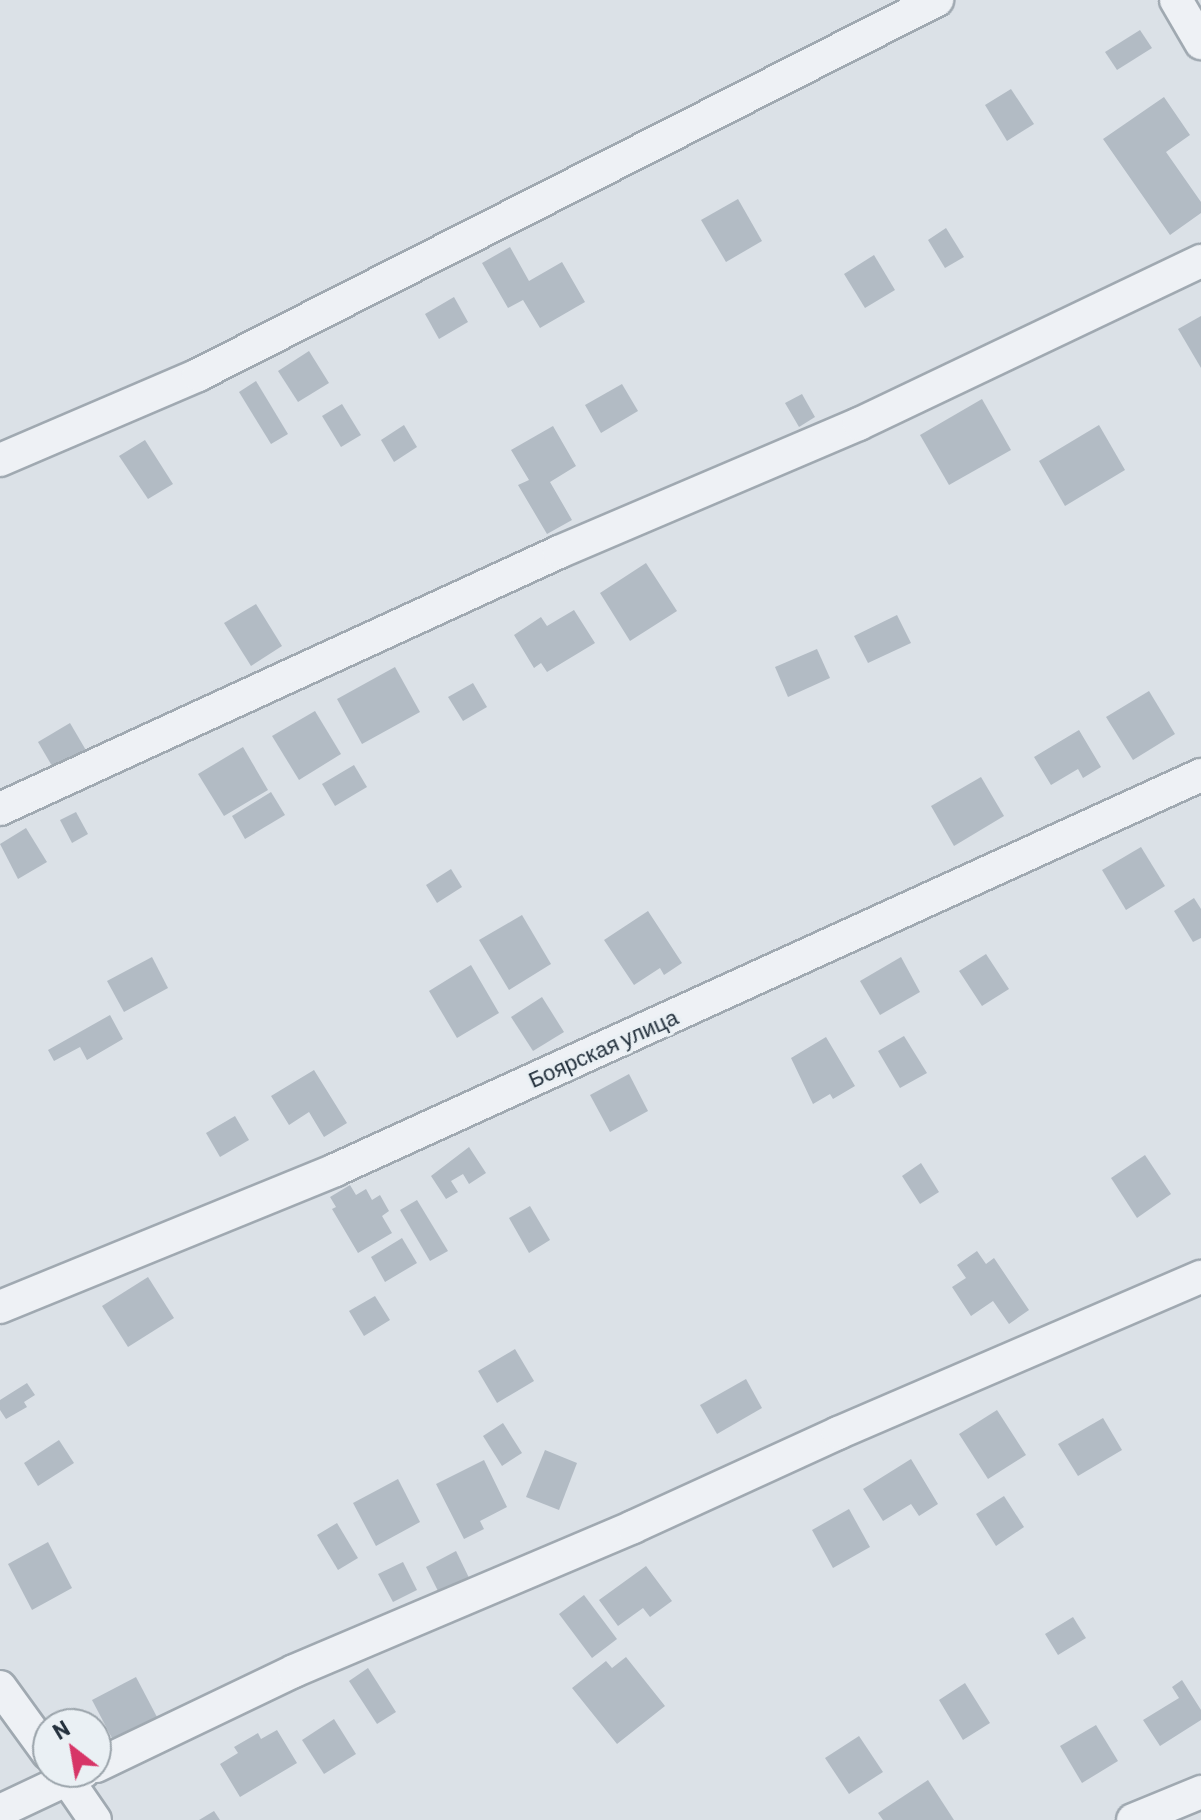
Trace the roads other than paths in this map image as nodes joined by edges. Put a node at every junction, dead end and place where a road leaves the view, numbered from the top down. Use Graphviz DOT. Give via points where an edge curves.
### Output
graph roads {
  1 [pos="937,0"];
  2 [pos="1176,0"];
  3 [pos="1201,43"];
  4 [pos="1201,261"];
  5 [pos="0,460"];
  6 [pos="1201,775"];
  7 [pos="0,809"];
  8 [pos="1201,1277"];
  9 [pos="0,1307"];
  10 [pos="0,1687"];
  11 [pos="32,1731"];
  12 [pos="112,1756"];
  13 [pos="45,1788"];
  14 [pos="83,1788"];
  15 [pos="1201,1792"];
  16 [pos="0,1811"];
  17 [pos="95,1820"];
  18 [pos="1133,1820"];
  1 -- 5 [label="street" via="198,375"];
  2 -- 3 [label="street"];
  4 -- 7 [label="street" via="859,424 559,552"];
  6 -- 9 [label="street, Боярская улица" via="335,1170"];
  8 -- 12 [label="street" via="294,1671"];
  10 -- 11 [label="street"];
  13 -- 16 [label="street"];
  14 -- 17 [label="street"];
  15 -- 18 [label="street"];
}
